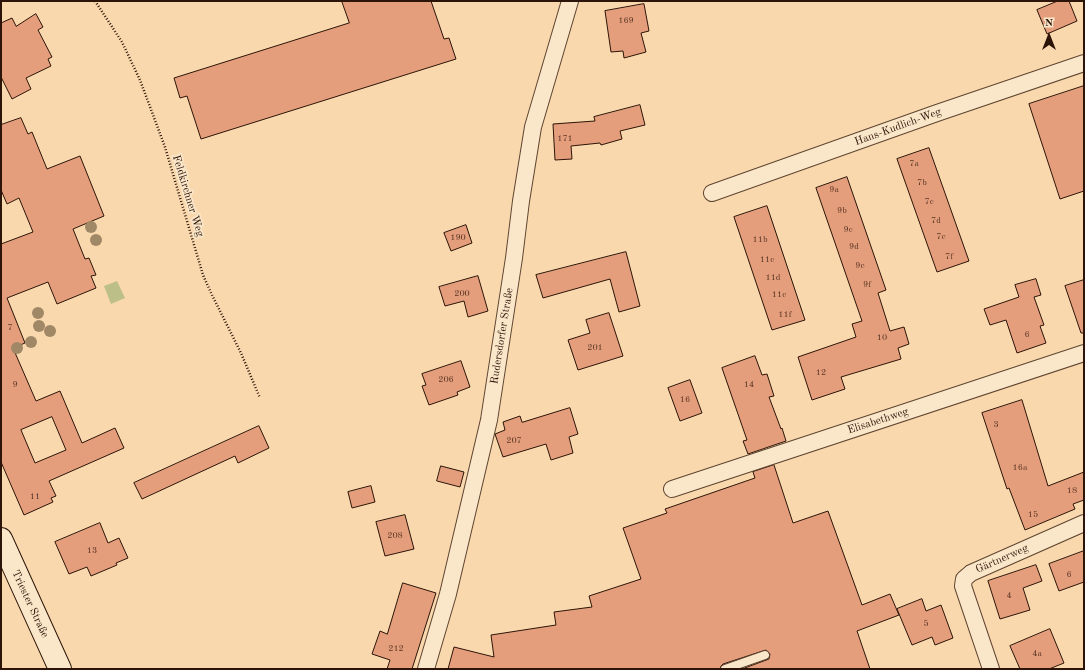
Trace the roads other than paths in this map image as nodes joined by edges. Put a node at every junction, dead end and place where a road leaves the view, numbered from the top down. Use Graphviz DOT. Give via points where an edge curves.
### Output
graph roads {
  1 [pos="570,1"];
  2 [pos="1084,63"];
  3 [pos="712,193"];
  4 [pos="1084,353"];
  5 [pos="672,489"];
  6 [pos="1084,523"];
  7 [pos="1,539"];
  8 [pos="765,655"];
  9 [pos="60,669"];
  10 [pos="426,669"];
  11 [pos="725,669"];
  12 [pos="991,669"];
  1 -- 10 [label="street, Rudersdorfer Straße" via="533,127 489,420 448,594"];
  2 -- 3 [label="street, Hans-Kudlich-Weg" via="937,112"];
  4 -- 5 [label="street, Elisabethweg"];
  6 -- 12 [label="street, Gärtnerweg" via="971,573 964,579 963,586"];
  7 -- 9 [label="street, Triester Straße"];
  8 -- 11 [label="lane"];
}
